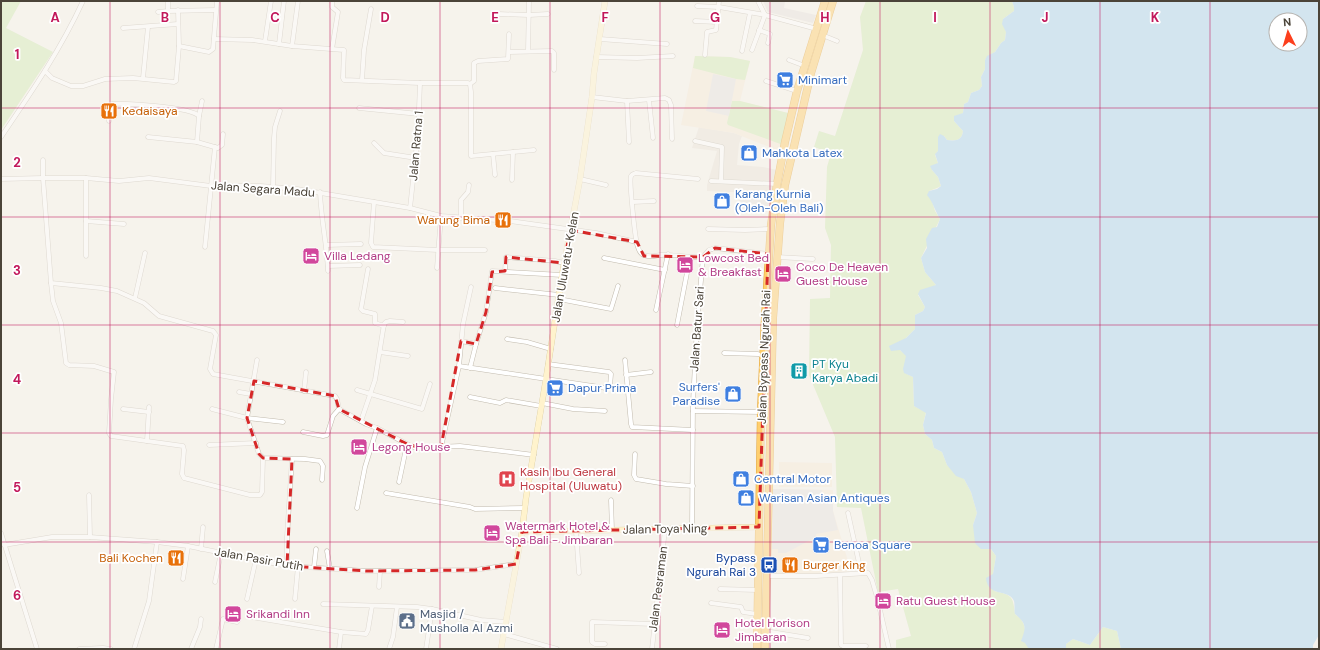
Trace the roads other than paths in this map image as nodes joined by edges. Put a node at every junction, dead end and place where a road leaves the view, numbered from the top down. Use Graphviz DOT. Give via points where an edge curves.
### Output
graph roads {
  1 [pos="83,1"];
  2 [pos="168,1"];
  3 [pos="217,1"];
  4 [pos="271,1"];
  5 [pos="284,1"];
  6 [pos="298,1"];
  7 [pos="332,1"];
  8 [pos="530,1"];
  9 [pos="605,1"];
  10 [pos="719,1"];
  11 [pos="758,1"];
  12 [pos="825,1"];
  13 [pos="832,1"];
  14 [pos="697,6"];
  15 [pos="371,8"];
  16 [pos="719,8"];
  17 [pos="178,10"];
  18 [pos="216,10"];
  19 [pos="168,11"];
  20 [pos="158,12"];
  21 [pos="750,13"];
  22 [pos="498,14"];
  23 [pos="548,14"];
  24 [pos="529,15"];
  25 [pos="765,15"];
  26 [pos="695,21"];
  27 [pos="717,22"];
  28 [pos="178,24"];
  29 [pos="148,27"];
  30 [pos="123,28"];
  31 [pos="816,29"];
  32 [pos="759,30"];
  33 [pos="509,34"];
  34 [pos="822,36"];
  35 [pos="214,39"];
  36 [pos="600,39"];
  37 [pos="264,41"];
  38 [pos="837,41"];
  39 [pos="768,43"];
  40 [pos="279,44"];
  41 [pos="667,44"];
  42 [pos="179,46"];
  43 [pos="292,46"];
  44 [pos="332,49"];
  45 [pos="752,50"];
  46 [pos="528,51"];
  47 [pos="742,51"];
  48 [pos="509,52"];
  49 [pos="705,55"];
  50 [pos="673,56"];
  51 [pos="596,57"];
  52 [pos="789,60"];
  53 [pos="805,66"];
  54 [pos="554,70"];
  55 [pos="45,71"];
  56 [pos="143,78"];
  57 [pos="362,80"];
  58 [pos="766,81"];
  59 [pos="420,83"];
  60 [pos="470,84"];
  61 [pos="797,92"];
  62 [pos="592,97"];
  63 [pos="650,100"];
  64 [pos="202,101"];
  65 [pos="627,101"];
  66 [pos="359,108"];
  67 [pos="280,111"];
  68 [pos="419,114"];
  69 [pos="199,116"];
  70 [pos="109,121"];
  71 [pos="223,134"];
  72 [pos="1,136"];
  73 [pos="148,137"];
  74 [pos="653,138"];
  75 [pos="672,139"];
  76 [pos="695,141"];
  77 [pos="197,142"];
  78 [pos="629,142"];
  79 [pos="374,143"];
  80 [pos="215,147"];
  81 [pos="534,150"];
  82 [pos="513,152"];
  83 [pos="493,154"];
  84 [pos="416,158"];
  85 [pos="43,160"];
  86 [pos="495,175"];
  87 [pos="43,178"];
  88 [pos="86,178"];
  89 [pos="1,179"];
  90 [pos="580,179"];
  91 [pos="698,179"];
  92 [pos="512,180"];
  93 [pos="711,181"];
  94 [pos="721,181"];
  95 [pos="777,184"];
  96 [pos="469,185"];
  97 [pos="606,185"];
  98 [pos="211,186"];
  99 [pos="273,187"];
  100 [pos="320,192"];
  101 [pos="654,201"];
  102 [pos="374,202"];
  103 [pos="633,202"];
  104 [pos="410,208"];
  105 [pos="441,216"];
  106 [pos="461,218"];
  107 [pos="86,221"];
  108 [pos="124,224"];
  109 [pos="708,229"];
  110 [pos="770,229"];
  111 [pos="570,230"];
  112 [pos="636,242"];
  113 [pos="361,244"];
  114 [pos="326,245"];
  115 [pos="205,246"];
  116 [pos="438,250"];
  117 [pos="485,250"];
  118 [pos="145,253"];
  119 [pos="668,254"];
  120 [pos="768,254"];
  121 [pos="86,256"];
  122 [pos="703,256"];
  123 [pos="690,257"];
  124 [pos="777,257"];
  125 [pos="604,258"];
  126 [pos="813,258"];
  127 [pos="564,263"];
  128 [pos="360,265"];
  129 [pos="437,268"];
  130 [pos="368,269"];
  131 [pos="665,270"];
  132 [pos="505,271"];
  133 [pos="562,275"];
  134 [pos="51,283"];
  135 [pos="618,286"];
  136 [pos="471,287"];
  137 [pos="495,288"];
  138 [pos="559,297"];
  139 [pos="135,298"];
  140 [pos="656,310"];
  141 [pos="403,322"];
  142 [pos="677,325"];
  143 [pos="384,326"];
  144 [pos="507,339"];
  145 [pos="461,341"];
  146 [pos="476,344"];
  147 [pos="551,349"];
  148 [pos="380,352"];
  149 [pos="724,354"];
  150 [pos="408,356"];
  151 [pos="763,356"];
  152 [pos="257,360"];
  153 [pos="624,360"];
  154 [pos="548,364"];
  155 [pos="459,366"];
  156 [pos="470,368"];
  157 [pos="306,372"];
  158 [pos="651,372"];
  159 [pos="626,374"];
  160 [pos="546,379"];
  161 [pos="254,382"];
  162 [pos="430,384"];
  163 [pos="357,390"];
  164 [pos="304,391"];
  165 [pos="239,392"];
  166 [pos="251,394"];
  167 [pos="371,394"];
  168 [pos="470,397"];
  169 [pos="542,405"];
  170 [pos="149,407"];
  171 [pos="123,409"];
  172 [pos="212,409"];
  173 [pos="339,409"];
  174 [pos="605,411"];
  175 [pos="693,411"];
  176 [pos="149,412"];
  177 [pos="761,412"];
  178 [pos="247,418"];
  179 [pos="283,422"];
  180 [pos="361,422"];
  181 [pos="377,428"];
  182 [pos="693,430"];
  183 [pos="303,432"];
  184 [pos="147,441"];
  185 [pos="256,443"];
  186 [pos="407,444"];
  187 [pos="209,445"];
  188 [pos="441,447"];
  189 [pos="635,454"];
  190 [pos="534,455"];
  191 [pos="263,458"];
  192 [pos="292,459"];
  193 [pos="322,480"];
  194 [pos="399,482"];
  195 [pos="693,486"];
  196 [pos="386,493"];
  197 [pos="89,495"];
  198 [pos="611,500"];
  199 [pos="357,508"];
  200 [pos="525,508"];
  201 [pos="848,513"];
  202 [pos="203,527"];
  203 [pos="759,527"];
  204 [pos="692,528"];
  205 [pos="768,528"];
  206 [pos="665,529"];
  207 [pos="612,530"];
  208 [pos="576,531"];
  209 [pos="522,532"];
  210 [pos="1,534"];
  211 [pos="90,537"];
  212 [pos="157,542"];
  213 [pos="4,545"];
  214 [pos="188,546"];
  215 [pos="201,549"];
  216 [pos="316,549"];
  217 [pos="326,551"];
  218 [pos="221,553"];
  219 [pos="256,559"];
  220 [pos="516,564"];
  221 [pos="287,566"];
  222 [pos="298,566"];
  223 [pos="314,567"];
  224 [pos="330,569"];
  225 [pos="380,571"];
  226 [pos="861,572"];
  227 [pos="579,573"];
  228 [pos="840,575"];
  229 [pos="766,576"];
  230 [pos="183,580"];
  231 [pos="215,582"];
  232 [pos="379,588"];
  233 [pos="720,589"];
  234 [pos="757,590"];
  235 [pos="248,599"];
  236 [pos="295,599"];
  237 [pos="711,603"];
  238 [pos="323,604"];
  239 [pos="372,606"];
  240 [pos="397,607"];
  241 [pos="432,609"];
  242 [pos="757,614"];
  243 [pos="251,617"];
  244 [pos="201,618"];
  245 [pos="237,622"];
  246 [pos="506,622"];
  247 [pos="654,624"];
  248 [pos="765,631"];
  249 [pos="341,632"];
  250 [pos="504,634"];
  251 [pos="808,638"];
  252 [pos="605,644"];
  253 [pos="866,646"];
  254 [pos="37,649"];
  255 [pos="79,649"];
  256 [pos="111,649"];
  257 [pos="134,649"];
  258 [pos="191,649"];
  259 [pos="216,649"];
  260 [pos="339,649"];
  261 [pos="389,649"];
  262 [pos="426,649"];
  263 [pos="501,649"];
  264 [pos="557,649"];
  265 [pos="652,649"];
  266 [pos="757,649"];
  267 [pos="765,649"];
  268 [pos="889,649"];
  1 -- 55 [label="street"];
  2 -- 19 [label="street"];
  3 -- 18 [label="street"];
  4 -- 37 [label="street"];
  5 -- 40 [label="street"];
  6 -- 43 [label="street"];
  7 -- 44 [label="street" via="332,7 338,12"];
  8 -- 24 [label="street"];
  9 -- 36 [label="street, Jalan Uluwatu-Kelan"];
  10 -- 16 [label="street"];
  11 -- 25 [label="street"];
  12 -- 31 [label="highway, Jalan Bypass Ngurah Rai"];
  13 -- 34 [label="highway, Jalan Bypass Ngurah Rai"];
  14 -- 16 [label="street"];
  15 -- 57 [label="street"];
  16 -- 21 [label="street"];
  16 -- 27 [label="street"];
  17 -- 18 [label="street"];
  17 -- 19 [label="street"];
  17 -- 28 [label="street"];
  18 -- 35 [label="street"];
  19 -- 20 [label="street"];
  21 -- 25 [label="street"];
  21 -- 47 [label="street"];
  22 -- 24 [label="street"];
  23 -- 24 [label="street"];
  24 -- 46 [label="street"];
  25 -- 31 [label="street"];
  25 -- 32 [label="street"];
  26 -- 27 [label="street"];
  27 -- 49 [label="street" via="715,31 707,32"];
  28 -- 29 [label="street"];
  28 -- 42 [label="street"];
  29 -- 30 [label="street"];
  29 -- 56 [label="street"];
  31 -- 53 [label="highway, Jalan Bypass Ngurah Rai"];
  32 -- 39 [label="street" via="770,34"];
  32 -- 45 [label="street"];
  33 -- 48 [label="street"];
  34 -- 38 [label="street"];
  34 -- 124 [label="highway, Jalan Bypass Ngurah Rai" via="785,184"];
  35 -- 37 [label="street"];
  35 -- 42 [label="street" via="211,51"];
  36 -- 41 [label="street"];
  36 -- 51 [label="street, Jalan Uluwatu-Kelan"];
  37 -- 40 [label="street"];
  40 -- 43 [label="street"];
  42 -- 56 [label="street" via="176,81"];
  43 -- 44 [label="street"];
  44 -- 57 [label="street" via="344,50 343,79"];
  46 -- 48 [label="street"];
  46 -- 54 [label="street" via="554,51"];
  48 -- 60 [label="street" via="507,60 475,62 474,81"];
  50 -- 51 [label="street"];
  51 -- 62 [label="street, Jalan Uluwatu-Kelan"];
  52 -- 53 [label="street"];
  53 -- 61 [label="highway, Jalan Bypass Ngurah Rai"];
  55 -- 56 [label="street" via="52,78 71,86 83,86 105,79"];
  55 -- 72 [label="street"];
  57 -- 59 [label="street"];
  58 -- 61 [label="street"];
  59 -- 60 [label="street"];
  59 -- 68 [label="street, Jalan Ratna 1"];
  60 -- 83 [label="street" via="471,155"];
  61 -- 95 [label="highway, Jalan Bypass Ngurah Rai"];
  62 -- 65 [label="street"];
  62 -- 90 [label="street, Jalan Uluwatu-Kelan"];
  63 -- 65 [label="street"];
  63 -- 74 [label="street"];
  63 -- 75 [label="street" via="665,98 670,101"];
  64 -- 69 [label="street"];
  65 -- 78 [label="street"];
  66 -- 68 [label="street"];
  67 -- 99 [label="street" via="275,127"];
  68 -- 84 [label="street, Jalan Ratna 1"];
  69 -- 70 [label="street" via="189,111 112,104 109,106"];
  69 -- 77 [label="street"];
  71 -- 80 [label="street" via="222,145"];
  73 -- 77 [label="street"];
  76 -- 94 [label="street" via="722,147"];
  77 -- 80 [label="street"];
  79 -- 84 [label="street" via="384,153"];
  80 -- 98 [label="street"];
  81 -- 82 [label="street"];
  82 -- 83 [label="street"];
  82 -- 92 [label="street"];
  83 -- 86 [label="street"];
  84 -- 104 [label="street, Jalan Ratna 1"];
  85 -- 87 [label="street"];
  87 -- 88 [label="street, Jalan Segara Madu"];
  87 -- 89 [label="street, Jalan Segara Madu"];
  87 -- 134 [label="street"];
  88 -- 98 [label="street, Jalan Segara Madu" via="154,178"];
  88 -- 107 [label="street"];
  90 -- 97 [label="street"];
  90 -- 111 [label="street, Jalan Uluwatu-Kelan"];
  91 -- 103 [label="street" via="634,173 631,176"];
  93 -- 94 [label="street"];
  94 -- 95 [label="street"];
  95 -- 110 [label="highway, Jalan Bypass Ngurah Rai"];
  96 -- 106 [label="street" via="468,192 461,200"];
  98 -- 99 [label="street, Jalan Segara Madu"];
  98 -- 115 [label="street"];
  99 -- 100 [label="street, Jalan Segara Madu"];
  100 -- 102 [label="street, Jalan Segara Madu"];
  100 -- 114 [label="street"];
  101 -- 103 [label="street"];
  102 -- 104 [label="street, Jalan Segara Madu"];
  102 -- 116 [label="street" via="372,246"];
  103 -- 112 [label="street"];
  104 -- 105 [label="street, Jalan Segara Madu"];
  105 -- 106 [label="street, Jalan Segara Madu"];
  105 -- 116 [label="street"];
  106 -- 111 [label="street, Jalan Segara Madu" via="510,221"];
  107 -- 108 [label="street"];
  107 -- 121 [label="street"];
  109 -- 110 [label="street"];
  110 -- 120 [label="highway, Jalan Bypass Ngurah Rai"];
  111 -- 112 [label="street"];
  111 -- 127 [label="street, Jalan Uluwatu-Kelan"];
  112 -- 119 [label="street" via="640,252 645,256"];
  113 -- 114 [label="street"];
  114 -- 128 [label="street" via="328,269"];
  116 -- 117 [label="street"];
  116 -- 129 [label="street"];
  118 -- 139 [label="street"];
  119 -- 123 [label="street"];
  119 -- 131 [label="street"];
  120 -- 122 [label="street" via="715,248"];
  120 -- 151 [label="highway, Jalan Bypass Ngurah Rai"];
  122 -- 123 [label="street"];
  122 -- 175 [label="street, Jalan Batur Sari"];
  123 -- 142 [label="street"];
  124 -- 126 [label="street"];
  124 -- 205 [label="highway, Jalan Bypass Ngurah Rai"];
  125 -- 131 [label="street"];
  127 -- 132 [label="street" via="506,257"];
  127 -- 133 [label="street, Jalan Uluwatu-Kelan"];
  130 -- 143 [label="street" via="361,309 375,314 375,323"];
  131 -- 140 [label="street"];
  132 -- 133 [label="street"];
  132 -- 146 [label="street" via="492,272 486,312"];
  133 -- 138 [label="street, Jalan Uluwatu-Kelan"];
  134 -- 139 [label="street" via="110,289"];
  134 -- 184 [label="street" via="53,301 61,323 66,363 113,371 110,435"];
  135 -- 138 [label="street" via="610,309"];
  136 -- 145 [label="street"];
  137 -- 138 [label="street"];
  138 -- 147 [label="street, Jalan Uluwatu-Kelan"];
  139 -- 161 [label="street" via="159,316 213,331 216,336 210,369 212,373"];
  141 -- 143 [label="street" via="388,321"];
  143 -- 148 [label="street"];
  144 -- 147 [label="street"];
  145 -- 146 [label="street"];
  145 -- 155 [label="street"];
  146 -- 156 [label="street"];
  147 -- 154 [label="street, Jalan Uluwatu-Kelan"];
  148 -- 150 [label="street"];
  148 -- 167 [label="street"];
  149 -- 151 [label="street"];
  151 -- 177 [label="highway, Jalan Bypass Ngurah Rai"];
  152 -- 161 [label="street"];
  153 -- 159 [label="street"];
  154 -- 160 [label="street, Jalan Uluwatu-Kelan"];
  154 -- 160 [label="street" via="609,372 610,385 606,388"];
  155 -- 156 [label="street"];
  155 -- 188 [label="street"];
  156 -- 160 [label="street"];
  157 -- 164 [label="street"];
  158 -- 159 [label="street"];
  159 -- 182 [label="street" via="632,427"];
  160 -- 169 [label="street, Jalan Uluwatu-Kelan"];
  161 -- 164 [label="street"];
  161 -- 166 [label="street"];
  162 -- 167 [label="street" via="422,409"];
  163 -- 167 [label="street"];
  164 -- 173 [label="street" via="335,396"];
  165 -- 166 [label="street"];
  166 -- 178 [label="street"];
  167 -- 180 [label="street"];
  168 -- 169 [label="street" via="501,403 506,400"];
  169 -- 174 [label="street"];
  169 -- 190 [label="street, Jalan Uluwatu-Kelan"];
  170 -- 176 [label="street"];
  171 -- 176 [label="street"];
  172 -- 178 [label="street"];
  173 -- 180 [label="street"];
  173 -- 183 [label="street" via="333,416 326,435"];
  175 -- 177 [label="street"];
  175 -- 182 [label="street, Jalan Batur Sari"];
  176 -- 184 [label="street"];
  177 -- 203 [label="highway, Jalan Bypass Ngurah Rai"];
  178 -- 179 [label="street"];
  178 -- 185 [label="street"];
  180 -- 181 [label="street"];
  181 -- 186 [label="street"];
  181 -- 199 [label="street" via="365,467"];
  182 -- 195 [label="street, Jalan Batur Sari"];
  184 -- 191 [label="street" via="183,446 184,478 250,495 260,495 262,492"];
  185 -- 187 [label="street"];
  185 -- 191 [label="street"];
  186 -- 188 [label="street" via="418,448"];
  186 -- 194 [label="street"];
  188 -- 190 [label="street" via="465,446"];
  189 -- 195 [label="street" via="636,479"];
  190 -- 200 [label="street, Jalan Uluwatu-Kelan"];
  191 -- 192 [label="street"];
  192 -- 193 [label="street" via="320,461 323,466"];
  192 -- 221 [label="street"];
  195 -- 204 [label="street, Jalan Batur Sari"];
  196 -- 200 [label="street" via="470,506 475,509"];
  197 -- 211 [label="street"];
  198 -- 207 [label="street"];
  200 -- 209 [label="street, Jalan Uluwatu-Kelan"];
  201 -- 226 [label="street"];
  202 -- 215 [label="street"];
  203 -- 204 [label="street, Jalan Toya Ning"];
  203 -- 205 [label="highway"];
  203 -- 234 [label="highway, Jalan Bypass Ngurah Rai"];
  204 -- 206 [label="street, Jalan Toya Ning"];
  205 -- 229 [label="highway, Jalan Bypass Ngurah Rai"];
  206 -- 207 [label="street, Jalan Toya Ning"];
  206 -- 247 [label="street, Jalan Pesraman"];
  207 -- 208 [label="street, Jalan Toya Ning"];
  208 -- 209 [label="street, Jalan Toya Ning"];
  208 -- 227 [label="street"];
  209 -- 220 [label="street, Jalan Uluwatu-Kelan"];
  210 -- 213 [label="street"];
  211 -- 212 [label="street, Jalan Pasir Putih"];
  211 -- 213 [label="street, Jalan Pasir Putih" via="52,537"];
  212 -- 214 [label="street, Jalan Pasir Putih"];
  212 -- 257 [label="street" via="149,601"];
  213 -- 254 [label="street"];
  214 -- 215 [label="street, Jalan Pasir Putih"];
  214 -- 230 [label="street"];
  215 -- 218 [label="street, Jalan Pasir Putih"];
  216 -- 223 [label="street"];
  217 -- 224 [label="street"];
  218 -- 219 [label="street, Jalan Pasir Putih"];
  218 -- 231 [label="street"];
  219 -- 221 [label="street, Jalan Pasir Putih"];
  219 -- 235 [label="street"];
  220 -- 225 [label="street, Jalan Pasir Putih" via="475,570"];
  220 -- 246 [label="street, Jalan Uluwatu-Kelan"];
  221 -- 222 [label="street, Jalan Pasir Putih"];
  222 -- 223 [label="street, Jalan Pasir Putih"];
  222 -- 236 [label="street"];
  223 -- 224 [label="street, Jalan Pasir Putih"];
  224 -- 225 [label="street, Jalan Pasir Putih"];
  225 -- 232 [label="street"];
  226 -- 228 [label="street"];
  226 -- 268 [label="street" via="868,573 872,580"];
  228 -- 229 [label="street"];
  228 -- 253 [label="street" via="841,645"];
  229 -- 248 [label="highway, Jalan Bypass Ngurah Rai"];
  233 -- 234 [label="street"];
  234 -- 242 [label="highway, Jalan Bypass Ngurah Rai"];
  237 -- 242 [label="street" via="741,607 743,612"];
  238 -- 239 [label="street"];
  239 -- 240 [label="street"];
  239 -- 249 [label="street" via="367,634"];
  240 -- 241 [label="street"];
  240 -- 261 [label="street"];
  241 -- 246 [label="street" via="470,618"];
  241 -- 262 [label="street"];
  242 -- 266 [label="highway, Jalan Bypass Ngurah Rai"];
  243 -- 249 [label="street"];
  244 -- 258 [label="street"];
  245 -- 259 [label="street" via="223,619"];
  246 -- 250 [label="street, Jalan Uluwatu-Kelan"];
  247 -- 252 [label="street" via="592,622 592,642"];
  247 -- 265 [label="street, Jalan Pesraman"];
  248 -- 251 [label="street"];
  248 -- 267 [label="highway, Jalan Bypass Ngurah Rai"];
  249 -- 260 [label="street"];
  250 -- 263 [label="street, Jalan Uluwatu-Kelan"];
  250 -- 264 [label="street"];
  255 -- 256 [label="street"];
}
